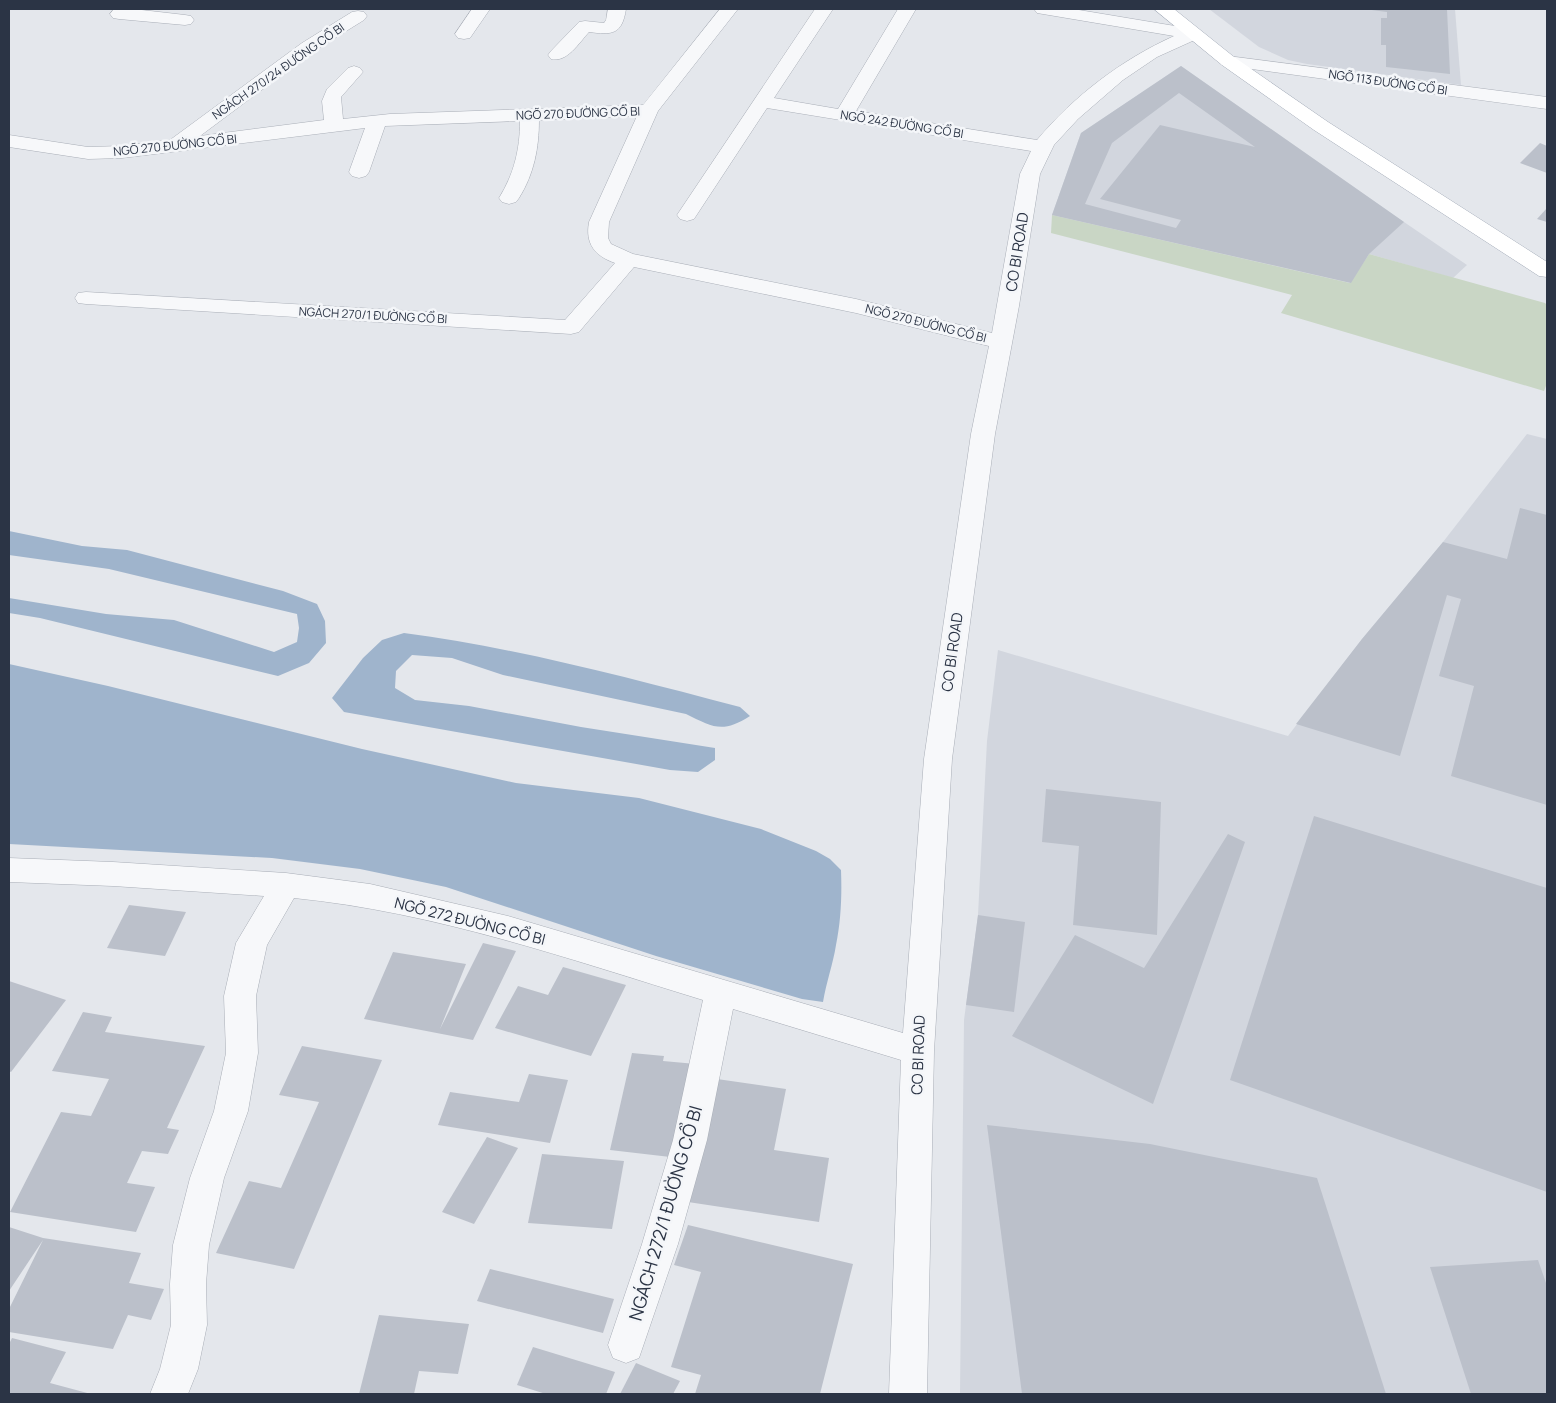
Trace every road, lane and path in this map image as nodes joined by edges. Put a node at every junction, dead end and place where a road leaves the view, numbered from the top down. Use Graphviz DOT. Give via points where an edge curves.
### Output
graph roads {
  1 [pos="124,9"];
  2 [pos="481,9"];
  3 [pos="617,9"];
  4 [pos="729,9"];
  5 [pos="824,9"];
  6 [pos="907,9"];
  7 [pos="1043,9"];
  8 [pos="1126,9"];
  9 [pos="1163,9"];
  10 [pos="358,16"];
  11 [pos="185,20"];
  12 [pos="1151,27"];
  13 [pos="464,34"];
  14 [pos="1193,34"];
  15 [pos="557,55"];
  16 [pos="1228,61"];
  17 [pos="354,72"];
  18 [pos="762,102"];
  19 [pos="1547,104"];
  20 [pos="650,110"];
  21 [pos="529,114"];
  22 [pos="844,115"];
  23 [pos="377,122"];
  24 [pos="332,126"];
  25 [pos="9,141"];
  26 [pos="175,146"];
  27 [pos="1042,147"];
  28 [pos="359,172"];
  29 [pos="509,198"];
  30 [pos="687,215"];
  31 [pos="629,260"];
  32 [pos="1547,271"];
  33 [pos="86,298"];
  34 [pos="1001,342"];
  35 [pos="9,870"];
  36 [pos="286,885"];
  37 [pos="721,992"];
  38 [pos="918,1050"];
  39 [pos="626,1345"];
  40 [pos="169,1394"];
  41 [pos="908,1394"];
  1 -- 11 [label="street" via="120,14"];
  2 -- 13 [label="street"];
  3 -- 15 [label="street" via="615,20 608,29 585,26"];
  4 -- 20 [label="street"];
  5 -- 18 [label="street"];
  6 -- 22 [label="street"];
  7 -- 12 [label="street"];
  8 -- 12 [label="street"];
  9 -- 14 [label="main road"];
  10 -- 26 [label="street, NGÁCH 270/24 ĐƯỜNG CỔ BI" via="308,47"];
  12 -- 14 [label="street"];
  14 -- 16 [label="main road"];
  14 -- 27 [label="street, CO BI ROAD" via="1151,53 1116,76 1071,115"];
  16 -- 19 [label="street, NGÕ 113 ĐƯỜNG CỔ BI"];
  16 -- 32 [label="main road" via="1326,129"];
  17 -- 24 [label="street" via="332,96 335,113"];
  18 -- 22 [label="street, NGÕ 242 ĐƯỜNG CỔ BI"];
  18 -- 30 [label="street"];
  20 -- 21 [label="street, NGÕ 270 ĐƯỜNG CỔ BI"];
  20 -- 31 [label="street, NGÕ 270 ĐƯỜNG CỔ BI" via="605,206 596,236 602,247 613,255"];
  21 -- 23 [label="street, NGÕ 270 ĐƯỜNG CỔ BI"];
  21 -- 29 [label="street" via="524,170"];
  22 -- 27 [label="street, NGÕ 242 ĐƯỜNG CỔ BI"];
  23 -- 24 [label="street, NGÕ 270 ĐƯỜNG CỔ BI"];
  23 -- 28 [label="street"];
  24 -- 26 [label="street, NGÕ 270 ĐƯỜNG CỔ BI"];
  25 -- 26 [label="street, NGÕ 270 ĐƯỜNG CỔ BI" via="88,152"];
  27 -- 34 [label="street, CO BI ROAD" via="1030,174"];
  31 -- 33 [label="street, NGÁCH 270/1 ĐƯỜNG CỔ BI" via="570,327"];
  31 -- 34 [label="street, NGÕ 270 ĐƯỜNG CỔ BI" via="856,306"];
  34 -- 38 [label="street, CO BI ROAD" via="983,434 938,759"];
  35 -- 36 [label="street, NGÕ 272 ĐƯỜNG CỔ BI"];
  36 -- 37 [label="street, NGÕ 272 ĐƯỜNG CỔ BI" via="370,896 440,911"];
  36 -- 40 [label="street" via="252,943 240,996 242,1053 235,1092 207,1178 191,1245 189,1325 179,1369"];
  37 -- 38 [label="street, NGÕ 272 ĐƯỜNG CỔ BI"];
  37 -- 39 [label="street, NGÁCH 272/1 ĐƯỜNG CỔ BI" via="690,1140"];
  38 -- 41 [label="street, CO BI ROAD"];
}
